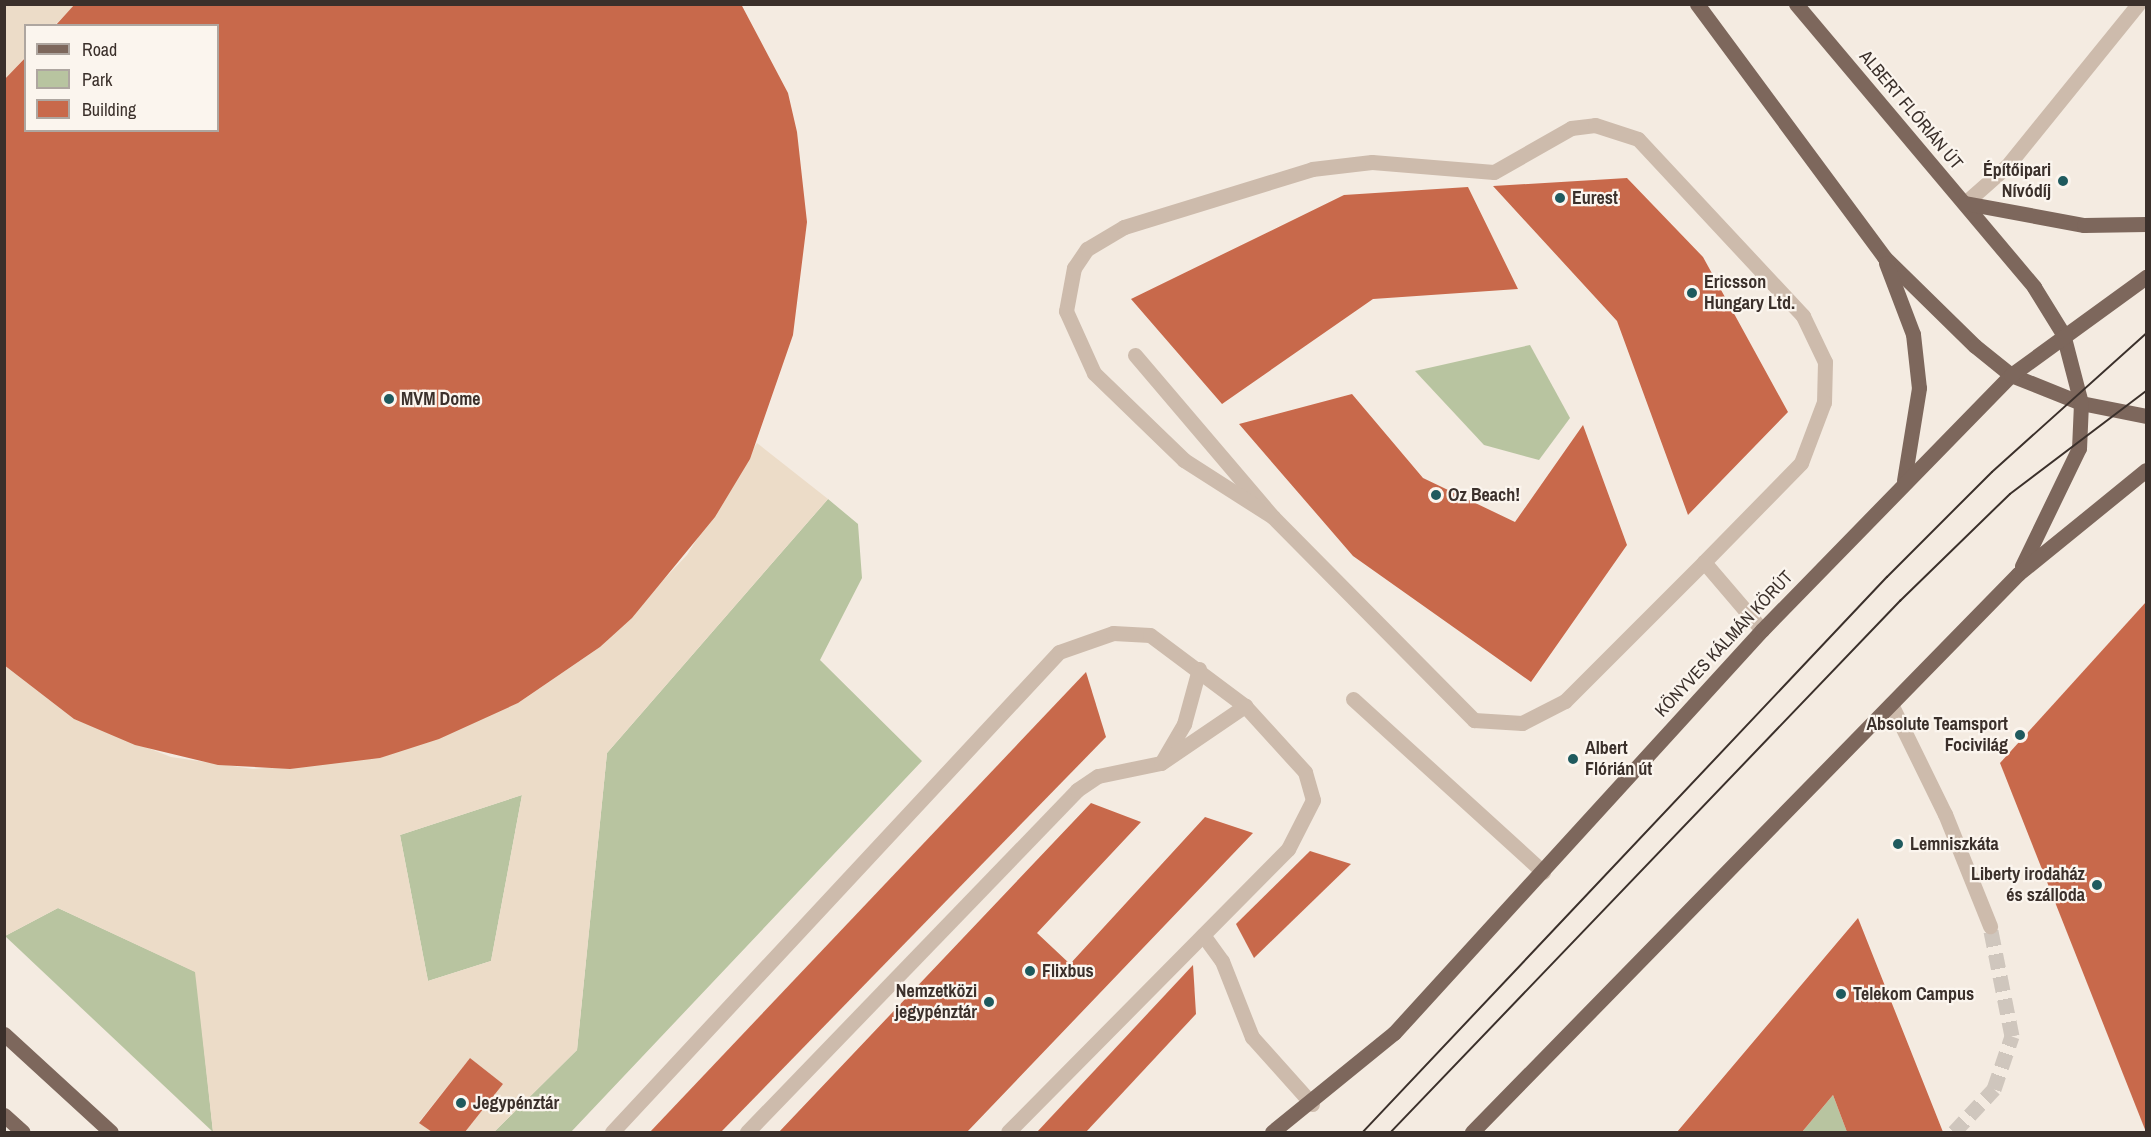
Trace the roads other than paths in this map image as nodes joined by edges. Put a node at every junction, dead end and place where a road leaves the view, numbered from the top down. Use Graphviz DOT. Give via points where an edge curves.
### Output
graph roads {
  1 [pos="1697,4"];
  2 [pos="1796,4"];
  3 [pos="2138,4"];
  4 [pos="1965,203"];
  5 [pos="2146,224"];
  6 [pos="1884,257"];
  7 [pos="2146,277"];
  8 [pos="2063,334"];
  9 [pos="1135,355"];
  10 [pos="2011,375"];
  11 [pos="2081,403"];
  12 [pos="2146,416"];
  13 [pos="2146,470"];
  14 [pos="1904,481"];
  15 [pos="1274,517"];
  16 [pos="1704,562"];
  17 [pos="2018,574"];
  18 [pos="1762,630"];
  19 [pos="1199,669"];
  20 [pos="1353,699"];
  21 [pos="1891,704"];
  22 [pos="1245,706"];
  23 [pos="1161,763"];
  24 [pos="1543,872"];
  25 [pos="1990,926"];
  26 [pos="1203,935"];
  27 [pos="4,1035"];
  28 [pos="1312,1104"];
  29 [pos="4,1115"];
  30 [pos="23,1132"];
  31 [pos="111,1132"];
  32 [pos="612,1132"];
  33 [pos="747,1132"];
  34 [pos="1008,1132"];
  35 [pos="1272,1132"];
  36 [pos="1472,1132"];
  1 -- 6 [label="main road"];
  2 -- 4 [label="main road, ALBERT FLÓRIÁN ÚT"];
  3 -- 4 [label="street" via="2007,166"];
  4 -- 5 [label="main road" via="2084,225"];
  4 -- 8 [label="main road, ALBERT FLÓRIÁN ÚT" via="2034,287"];
  6 -- 10 [label="main road"];
  6 -- 14 [label="main road" via="1913,334 1918,388"];
  7 -- 8 [label="main road, KÖNYVES KÁLMÁN KÖRÚT"];
  8 -- 10 [label="main road, KÖNYVES KÁLMÁN KÖRÚT"];
  8 -- 11 [label="main road, ALBERT FLÓRIÁN ÚT"];
  9 -- 15 [label="street"];
  10 -- 11 [label="main road"];
  10 -- 14 [label="main road, KÖNYVES KÁLMÁN KÖRÚT"];
  11 -- 12 [label="main road"];
  11 -- 17 [label="main road, ALBERT FLÓRIÁN ÚT" via="2079,448"];
  13 -- 17 [label="main road"];
  14 -- 18 [label="main road, KÖNYVES KÁLMÁN KÖRÚT"];
  15 -- 16 [label="street" via="1458,709 1498,726 1529,721 1565,701"];
  15 -- 16 [label="street" via="1184,460 1094,373 1066,310 1074,268 1087,249 1124,227 1312,168 1372,162 1494,172 1571,128 1595,125 1638,139 1803,316 1825,362 1824,402 1801,463"];
  16 -- 18 [label="street"];
  17 -- 21 [label="main road"];
  18 -- 24 [label="main road, KÖNYVES KÁLMÁN KÖRÚT"];
  19 -- 22 [label="street"];
  19 -- 23 [label="street" via="1184,724"];
  19 -- 32 [label="street" via="1150,635 1113,633 1059,652"];
  20 -- 24 [label="street"];
  21 -- 25 [label="street" via="1940,804"];
  21 -- 36 [label="main road"];
  22 -- 23 [label="street"];
  22 -- 26 [label="street" via="1305,772 1313,800 1288,849"];
  23 -- 33 [label="street" via="1098,776 1077,790"];
  24 -- 28 [label="main road, KÖNYVES KÁLMÁN KÖRÚT" via="1394,1033"];
  26 -- 28 [label="street" via="1222,961 1252,1037"];
  26 -- 34 [label="street"];
  27 -- 31 [label="main road"];
  28 -- 35 [label="main road, KÖNYVES KÁLMÁN KÖRÚT"];
  29 -- 30 [label="main road"];
}
